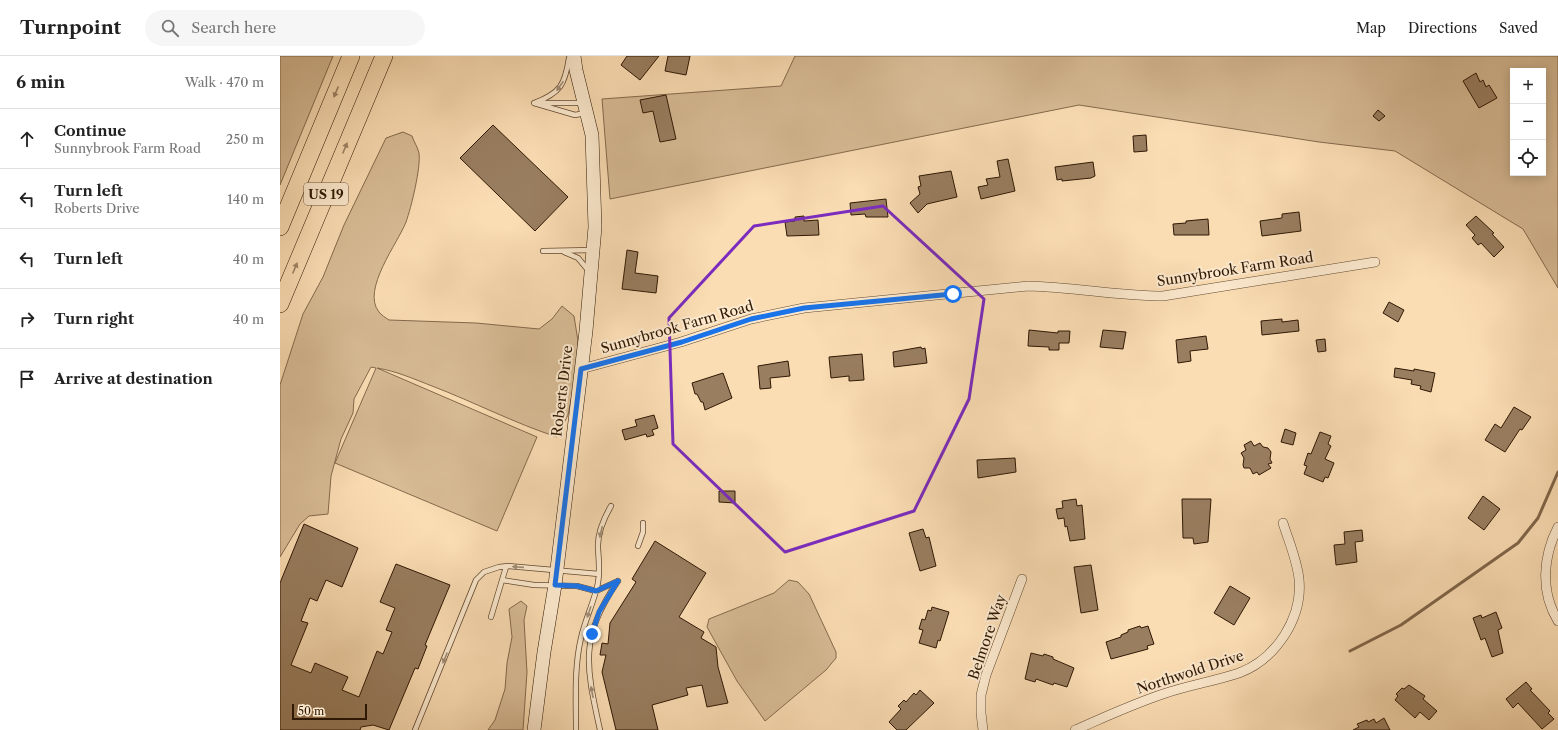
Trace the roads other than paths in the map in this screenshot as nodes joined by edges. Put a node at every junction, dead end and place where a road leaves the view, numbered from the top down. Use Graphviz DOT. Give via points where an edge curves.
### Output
graph roads {
  1 [pos="352,56"];
  2 [pos="384,56"];
  3 [pos="569,56"];
  4 [pos="574,56"];
  5 [pos="534,103"];
  6 [pos="585,108"];
  7 [pos="280,227"];
  8 [pos="593,250"];
  9 [pos="543,251"];
  10 [pos="557,251"];
  11 [pos="1375,262"];
  12 [pos="591,276"];
  13 [pos="280,304"];
  14 [pos="581,369"];
  15 [pos="611,506"];
  16 [pos="643,523"];
  17 [pos="1283,523"];
  18 [pos="1558,527"];
  19 [pos="638,546"];
  20 [pos="506,567"];
  21 [pos="557,571"];
  22 [pos="599,574"];
  23 [pos="1022,579"];
  24 [pos="502,580"];
  25 [pos="555,585"];
  26 [pos="596,591"];
  27 [pos="491,617"];
  28 [pos="1558,621"];
  29 [pos="415,730"];
  30 [pos="534,730"];
  31 [pos="576,730"];
  32 [pos="600,730"];
  33 [pos="983,730"];
  34 [pos="1075,730"];
  1 -- 7 [label="highway, US 19, one-way"];
  13 -- 2 [label="highway, US 19, one-way"];
  3 -- 5 [label="lane, one-way" via="567,73 561,86 551,96"];
  4 -- 6 [label="street, Roberts Drive"];
  5 -- 6 [label="lane"];
  5 -- 6 [label="lane" via="574,114"];
  6 -- 8 [label="street, Roberts Drive" via="592,135 594,157"];
  8 -- 10 [label="lane"];
  8 -- 12 [label="street, Roberts Drive"];
  9 -- 10 [label="lane"];
  10 -- 12 [label="lane" via="578,258"];
  11 -- 14 [label="street, Sunnybrook Farm Road" via="1163,296 1028,286 804,308 751,319 682,342"];
  12 -- 14 [label="street, Roberts Drive"];
  14 -- 21 [label="street, Roberts Drive"];
  15 -- 22 [label="lane, one-way" via="600,534"];
  16 -- 19 [label="lane"];
  17 -- 34 [label="street, Northwold Drive" via="1297,564 1298,595 1289,628 1266,656 1240,672 1146,700"];
  18 -- 28 [label="street" via="1550,544 1545,566 1550,600"];
  21 -- 20 [label="lane, one-way"];
  20 -- 24 [label="lane"];
  20 -- 29 [label="lane, one-way" via="484,572 476,580"];
  21 -- 22 [label="lane"];
  21 -- 25 [label="street, Roberts Drive"];
  22 -- 26 [label="lane"];
  23 -- 33 [label="street, Belmore Way" via="986,675 981,695"];
  24 -- 25 [label="lane"];
  24 -- 27 [label="lane"];
  25 -- 26 [label="lane" via="577,586"];
  25 -- 30 [label="street, Roberts Drive"];
  26 -- 31 [label="lane, one-way" via="580,639 576,676"];
  32 -- 26 [label="lane, one-way" via="589,676 589,649 599,612 618,581"];
}
